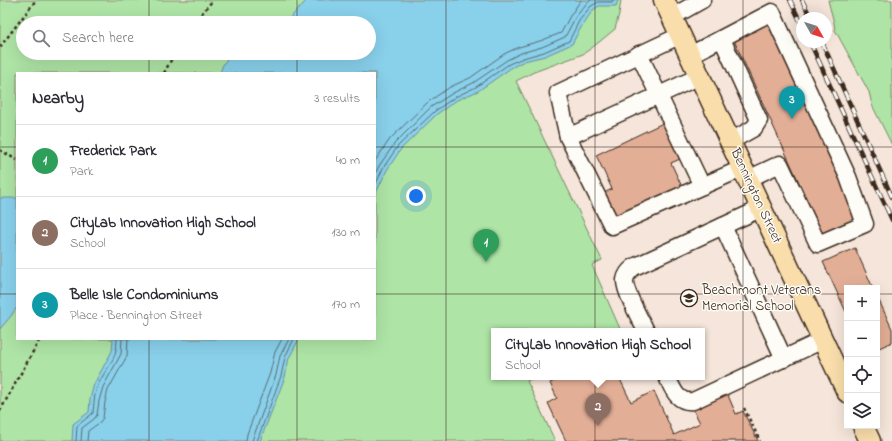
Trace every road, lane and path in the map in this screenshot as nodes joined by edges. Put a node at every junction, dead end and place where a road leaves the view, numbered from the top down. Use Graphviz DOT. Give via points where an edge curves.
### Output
graph roads {
  1 [pos="36,0"];
  2 [pos="213,0"];
  3 [pos="702,0"];
  4 [pos="23,16"];
  5 [pos="200,16"];
  6 [pos="672,17"];
  7 [pos="16,25"];
  8 [pos="0,37"];
  9 [pos="722,39"];
  10 [pos="2,42"];
  11 [pos="0,47"];
  12 [pos="639,54"];
  13 [pos="690,55"];
  14 [pos="171,60"];
  15 [pos="165,72"];
  16 [pos="700,76"];
  17 [pos="659,95"];
  18 [pos="568,137"];
  19 [pos="731,141"];
  20 [pos="0,150"];
  21 [pos="16,159"];
  22 [pos="746,174"];
  23 [pos="702,186"];
  24 [pos="762,208"];
  25 [pos="723,226"];
  26 [pos="645,328"];
  27 [pos="39,340"];
  28 [pos="823,340"];
  29 [pos="784,358"];
  30 [pos="669,380"];
  31 [pos="844,386"];
  32 [pos="744,408"];
  33 [pos="0,411"];
  34 [pos="864,429"];
  35 [pos="760,441"];
  36 [pos="870,441"];
  1 -- 4 [label="path"];
  2 -- 5 [label="path"];
  3 -- 6 [label="lane"];
  6 -- 12 [label="lane"];
  6 -- 13 [label="main road, Bennington Street"];
  7 -- 10 [label="path"];
  8 -- 10 [label="path"];
  9 -- 13 [label="lane"];
  9 -- 19 [label="lane" via="760,120 754,128"];
  9 -- 22 [label="lane" via="772,12 848,177 865,224 818,244 780,164"];
  10 -- 11 [label="path"];
  12 -- 17 [label="lane"];
  12 -- 18 [label="lane" via="558,93"];
  13 -- 16 [label="main road, Bennington Street"];
  14 -- 15 [label="path"];
  16 -- 17 [label="lane"];
  16 -- 19 [label="main road, Bennington Street"];
  17 -- 18 [label="lane"];
  17 -- 23 [label="lane"];
  18 -- 23 [label="lane" via="612,226"];
  19 -- 22 [label="main road, Bennington Street"];
  20 -- 21 [label="path"];
  22 -- 23 [label="lane"];
  22 -- 24 [label="main road, Bennington Street"];
  24 -- 25 [label="lane"];
  24 -- 28 [label="main road, Bennington Street"];
  25 -- 26 [label="lane" via="634,267 628,273 626,285"];
  25 -- 29 [label="lane"];
  27 -- 33 [label="path"];
  28 -- 29 [label="lane"];
  28 -- 31 [label="main road, Bennington Street"];
  29 -- 30 [label="lane" via="696,400 683,400 678,397"];
  32 -- 35 [label="path"];
  34 -- 36 [label="main road"];
}
